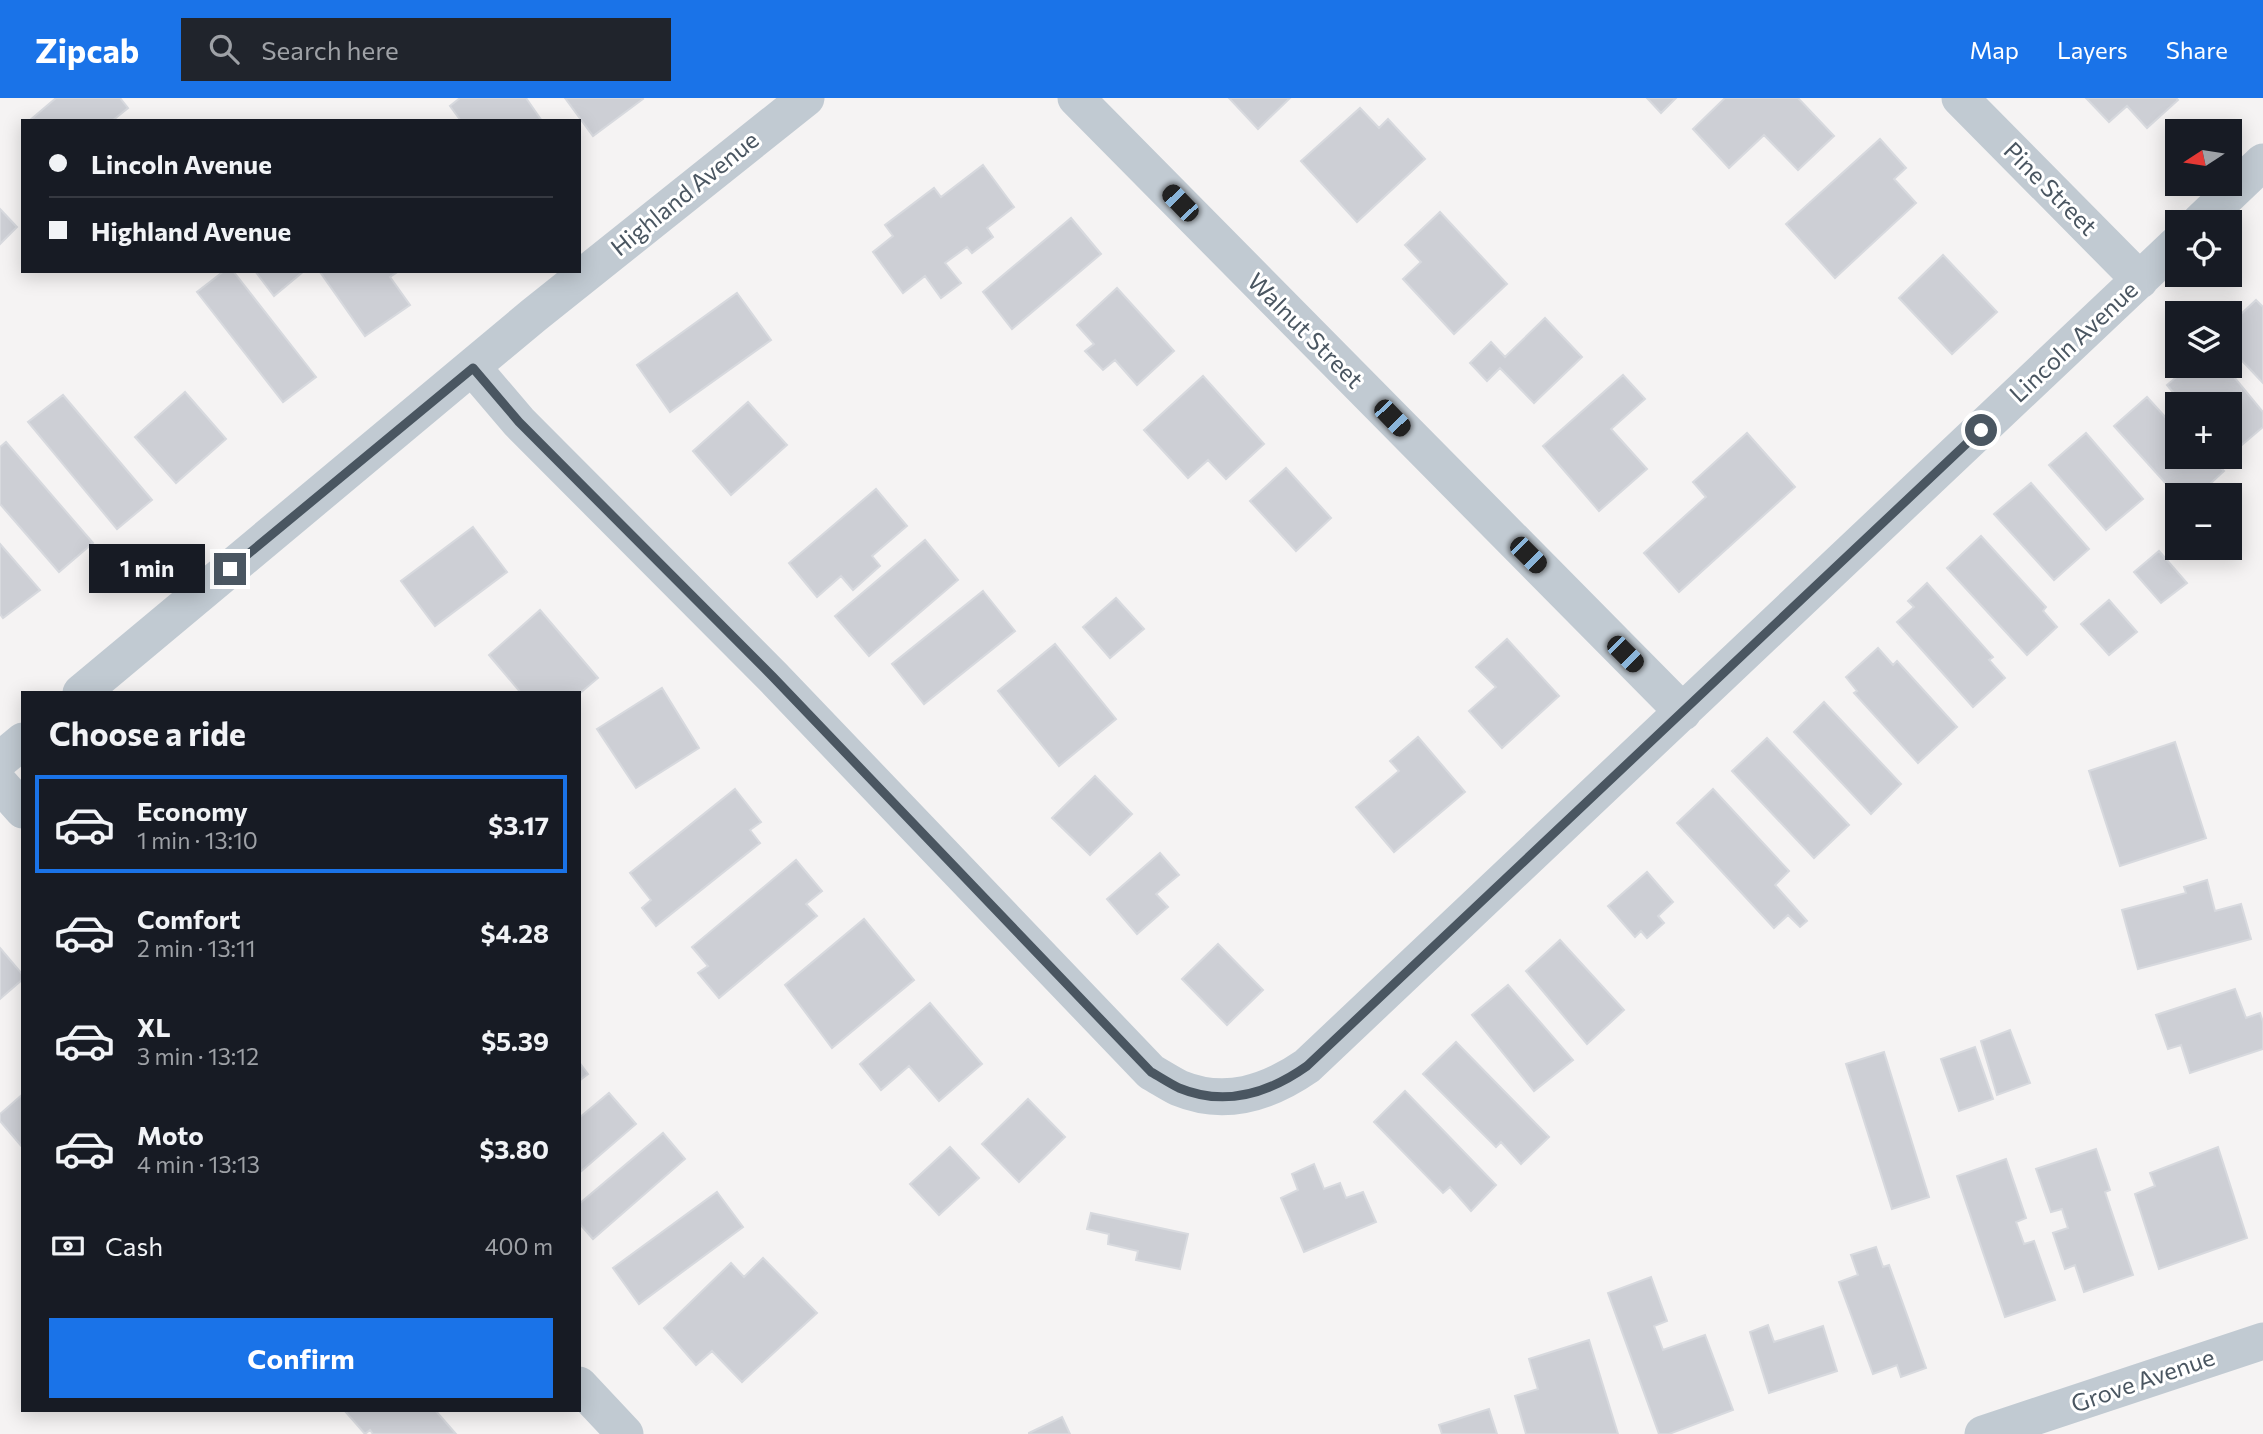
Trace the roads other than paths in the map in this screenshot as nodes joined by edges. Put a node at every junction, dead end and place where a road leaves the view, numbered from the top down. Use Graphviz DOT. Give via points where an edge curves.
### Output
graph roads {
  1 [pos="806,98"];
  2 [pos="1076,98"];
  3 [pos="1960,98"];
  4 [pos="2263,162"];
  5 [pos="2213,210"];
  6 [pos="2165,256"];
  7 [pos="2140,280"];
  8 [pos="473,368"];
  9 [pos="83,691"];
  10 [pos="1683,712"];
  11 [pos="21,743"];
  12 [pos="0,760"];
  13 [pos="0,784"];
  14 [pos="21,808"];
  15 [pos="2263,1341"];
  16 [pos="581,1387"];
  17 [pos="625,1434"];
  18 [pos="1983,1434"];
  1 -- 8 [label="street, Highland Avenue"];
  2 -- 10 [label="street, Walnut Street"];
  3 -- 7 [label="street, Pine Street"];
  4 -- 5 [label="street"];
  6 -- 7 [label="street, Lincoln Avenue"];
  7 -- 10 [label="street, Lincoln Avenue"];
  8 -- 9 [label="street, Highland Avenue"];
  8 -- 10 [label="street, Lincoln Avenue" via="528,431 773,677 1151,1072 1180,1088 1220,1097 1253,1094 1285,1082 1307,1066"];
  11 -- 12 [label="street"];
  13 -- 14 [label="street"];
  15 -- 18 [label="street, Grove Avenue"];
  16 -- 17 [label="street"];
}
